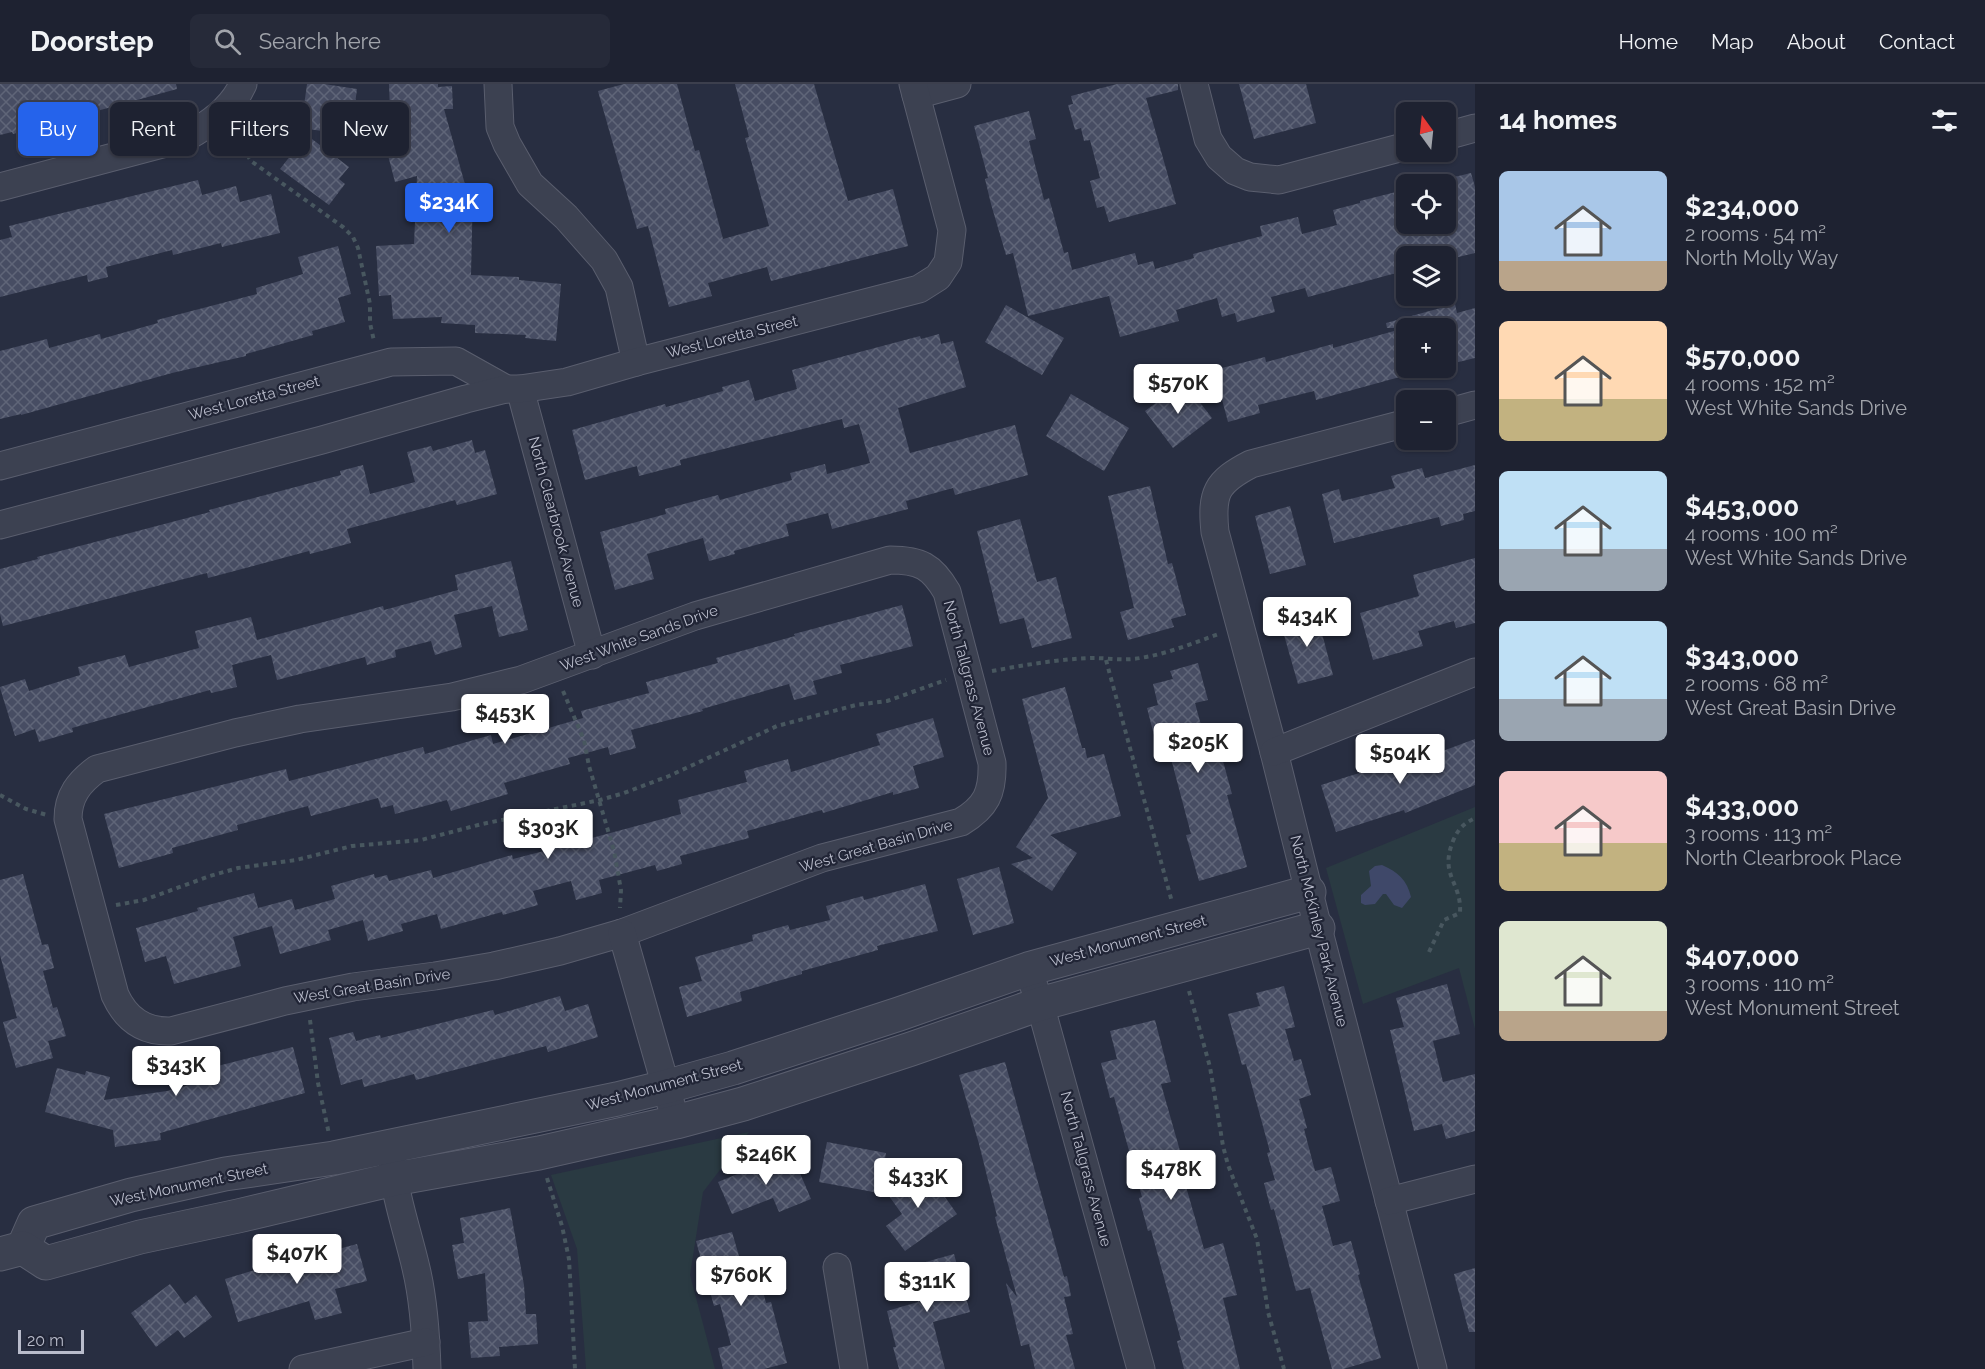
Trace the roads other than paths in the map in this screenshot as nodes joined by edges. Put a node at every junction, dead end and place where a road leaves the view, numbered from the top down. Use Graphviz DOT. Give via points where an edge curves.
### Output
graph roads {
  1 [pos="243,84"];
  2 [pos="498,84"];
  3 [pos="957,84"];
  4 [pos="1194,84"];
  5 [pos="914,89"];
  6 [pos="1475,128"];
  7 [pos="1456,133"];
  8 [pos="1396,149"];
  9 [pos="0,188"];
  10 [pos="636,362"];
  11 [pos="513,389"];
  12 [pos="1475,405"];
  13 [pos="1456,410"];
  14 [pos="1396,426"];
  15 [pos="0,466"];
  16 [pos="0,525"];
  17 [pos="925,566"];
  18 [pos="592,655"];
  19 [pos="1475,672"];
  20 [pos="1274,752"];
  21 [pos="987,798"];
  22 [pos="1309,892"];
  23 [pos="1317,928"];
  24 [pos="622,933"];
  25 [pos="1029,969"];
  26 [pos="1040,1004"];
  27 [pos="126,1014"];
  28 [pos="665,1088"];
  29 [pos="676,1122"];
  30 [pos="390,1146"];
  31 [pos="394,1179"];
  32 [pos="1475,1179"];
  33 [pos="1389,1201"];
  34 [pos="12,1251"];
  35 [pos="837,1267"];
  36 [pos="426,1342"];
  37 [pos="303,1369"];
  38 [pos="427,1369"];
  39 [pos="854,1369"];
  40 [pos="1141,1369"];
  41 [pos="1433,1369"];
  1 -- 9 [label="street" via="222,114 185,138"];
  2 -- 10 [label="street" via="500,127 507,144 530,184 604,260 619,287"];
  3 -- 5 [label="street"];
  4 -- 8 [label="street" via="1208,139 1219,158 1234,171 1250,177 1279,180"];
  5 -- 10 [label="street, West Loretta Street" via="952,230 948,262 938,277 919,289"];
  6 -- 7 [label="street"];
  10 -- 11 [label="street, West Loretta Street" via="567,382"];
  11 -- 15 [label="street, West Loretta Street" via="456,361 391,362"];
  11 -- 16 [label="street, West Loretta Street"];
  11 -- 18 [label="street, North Clearbrook Avenue"];
  12 -- 13 [label="street"];
  14 -- 20 [label="street, North McKinley Park Avenue" via="1251,464 1231,475 1217,492 1213,510 1215,532"];
  17 -- 18 [label="street, West White Sands Drive" via="909,560 890,560 695,616"];
  17 -- 21 [label="street, North Tallgrass Avenue" via="947,592 992,763"];
  18 -- 27 [label="street, West White Sands Drive" via="520,680 452,697 300,719 235,733 97,769 82,780 73,793 68,819 115,995"];
  19 -- 20 [label="street"];
  20 -- 22 [label="street, North McKinley Park Avenue"];
  21 -- 24 [label="street, West Great Basin Drive" via="961,822 822,858"];
  22 -- 23 [label="street, North McKinley Park Avenue"];
  22 -- 25 [label="street, West Monument Street"];
  23 -- 26 [label="street, West Monument Street"];
  23 -- 33 [label="street, North McKinley Park Avenue"];
  24 -- 27 [label="street, West Great Basin Drive" via="494,966 353,987 171,1030 148,1029"];
  24 -- 28 [label="street"];
  25 -- 26 [label="street, North Tallgrass Avenue"];
  25 -- 28 [label="street, West Monument Street"];
  26 -- 29 [label="street, West Monument Street" via="765,1097"];
  26 -- 40 [label="street, North Tallgrass Avenue"];
  28 -- 29 [label="street"];
  28 -- 30 [label="street, West Monument Street"];
  29 -- 31 [label="street, West Monument Street" via="539,1153"];
  30 -- 31 [label="street"];
  30 -- 34 [label="street, West Monument Street" via="225,1174 131,1195 34,1224"];
  31 -- 34 [label="street, West Monument Street" via="140,1237 46,1263"];
  31 -- 36 [label="street" via="417,1271"];
  32 -- 33 [label="street"];
  33 -- 41 [label="street, North McKinley Park Avenue"];
  35 -- 39 [label="street"];
  36 -- 37 [label="street"];
  36 -- 38 [label="street"];
}
